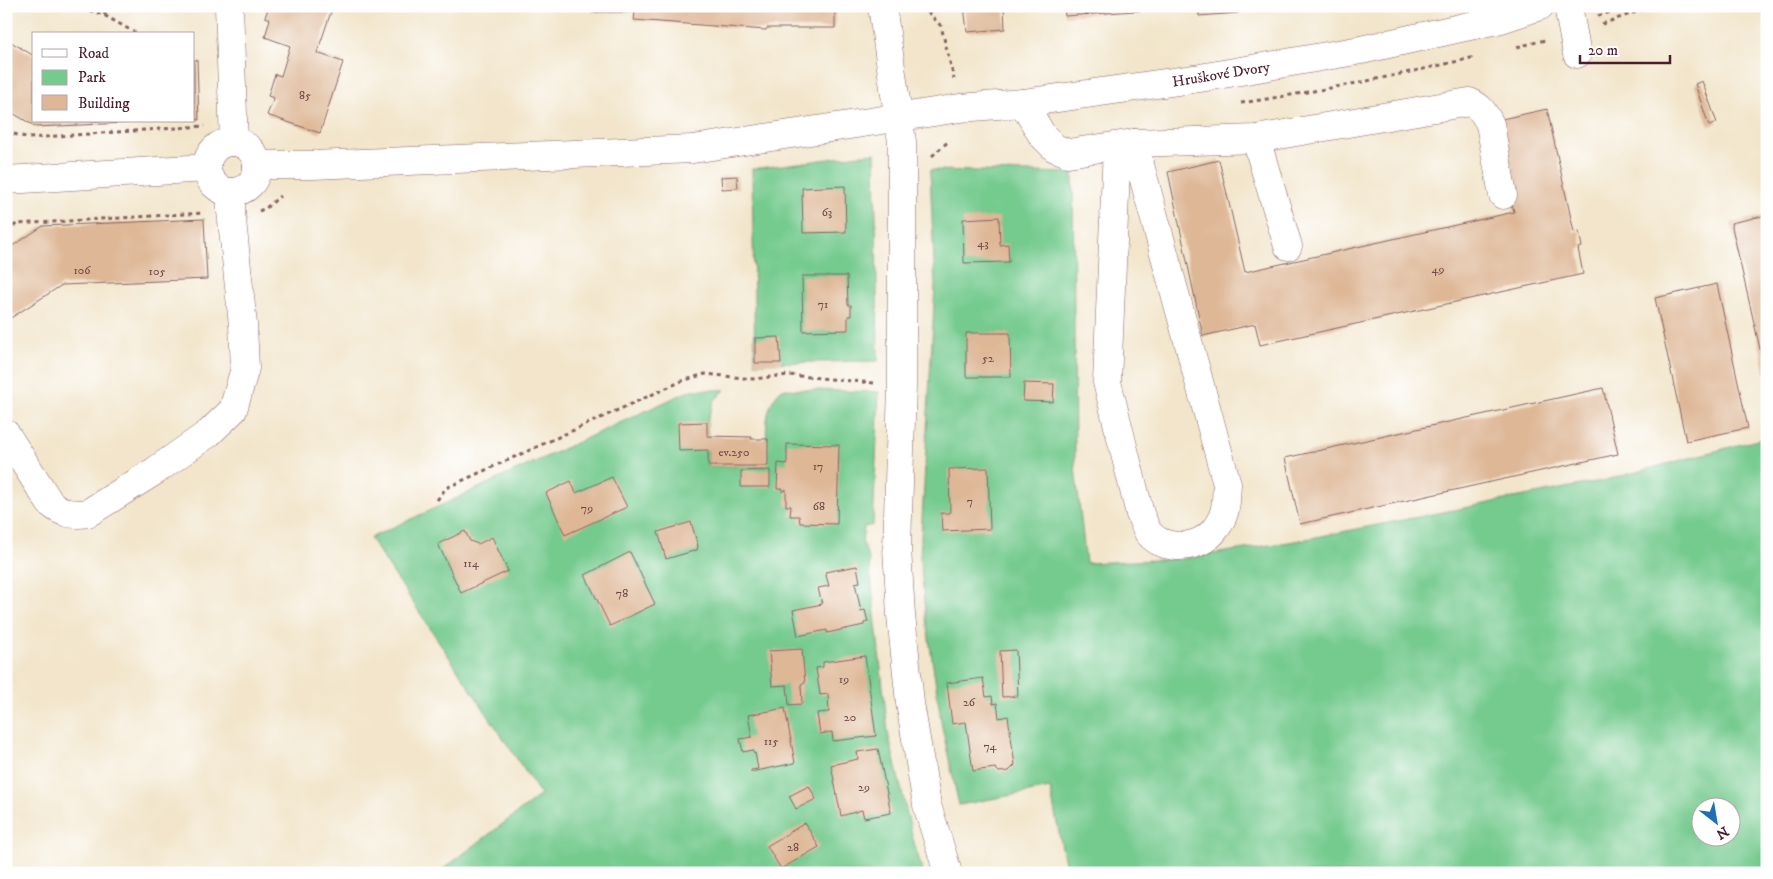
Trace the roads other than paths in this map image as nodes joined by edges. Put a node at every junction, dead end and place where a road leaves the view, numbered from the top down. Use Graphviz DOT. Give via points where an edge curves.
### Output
graph roads {
  1 [pos="229,6"];
  2 [pos="882,6"];
  3 [pos="1540,6"];
  4 [pos="1568,6"];
  5 [pos="1577,54"];
  6 [pos="1023,103"];
  7 [pos="899,118"];
  8 [pos="224,133"];
  9 [pos="1256,139"];
  10 [pos="1126,145"];
  11 [pos="257,165"];
  12 [pos="207,168"];
  13 [pos="6,180"];
  14 [pos="1503,195"];
  15 [pos="231,202"];
  16 [pos="1288,246"];
  17 [pos="6,434"];
  18 [pos="948,873"];
  1 -- 8 [label="street"];
  2 -- 7 [label="street"];
  3 -- 6 [label="street, Hruškové Dvory" via="1501,19 1362,50 1200,78"];
  4 -- 5 [label="street"];
  6 -- 7 [label="street, Hruškové Dvory" via="960,108"];
  6 -- 10 [label="street" via="1042,135 1055,148 1068,153"];
  7 -- 11 [label="street, Hruškové Dvory" via="693,149"];
  7 -- 18 [label="street" via="902,142 902,386 897,548 901,615 910,703 927,804"];
  8 -- 11 [label="street" via="252,152"];
  8 -- 12 [label="street" via="225,142 211,152"];
  9 -- 10 [label="street"];
  9 -- 14 [label="street" via="1469,102 1479,106 1490,124"];
  9 -- 16 [label="street"];
  10 -- 10 [label="street" via="1106,382 1140,514 1149,532 1160,542 1174,546 1190,545 1213,532 1223,517 1226,484"];
  11 -- 15 [label="street" via="256,174 247,188"];
  12 -- 13 [label="street"];
  12 -- 15 [label="street" via="212,182 224,191"];
  15 -- 17 [label="street" via="245,368 233,410 209,433 155,471 88,513 79,514 59,511 50,503"];
}
